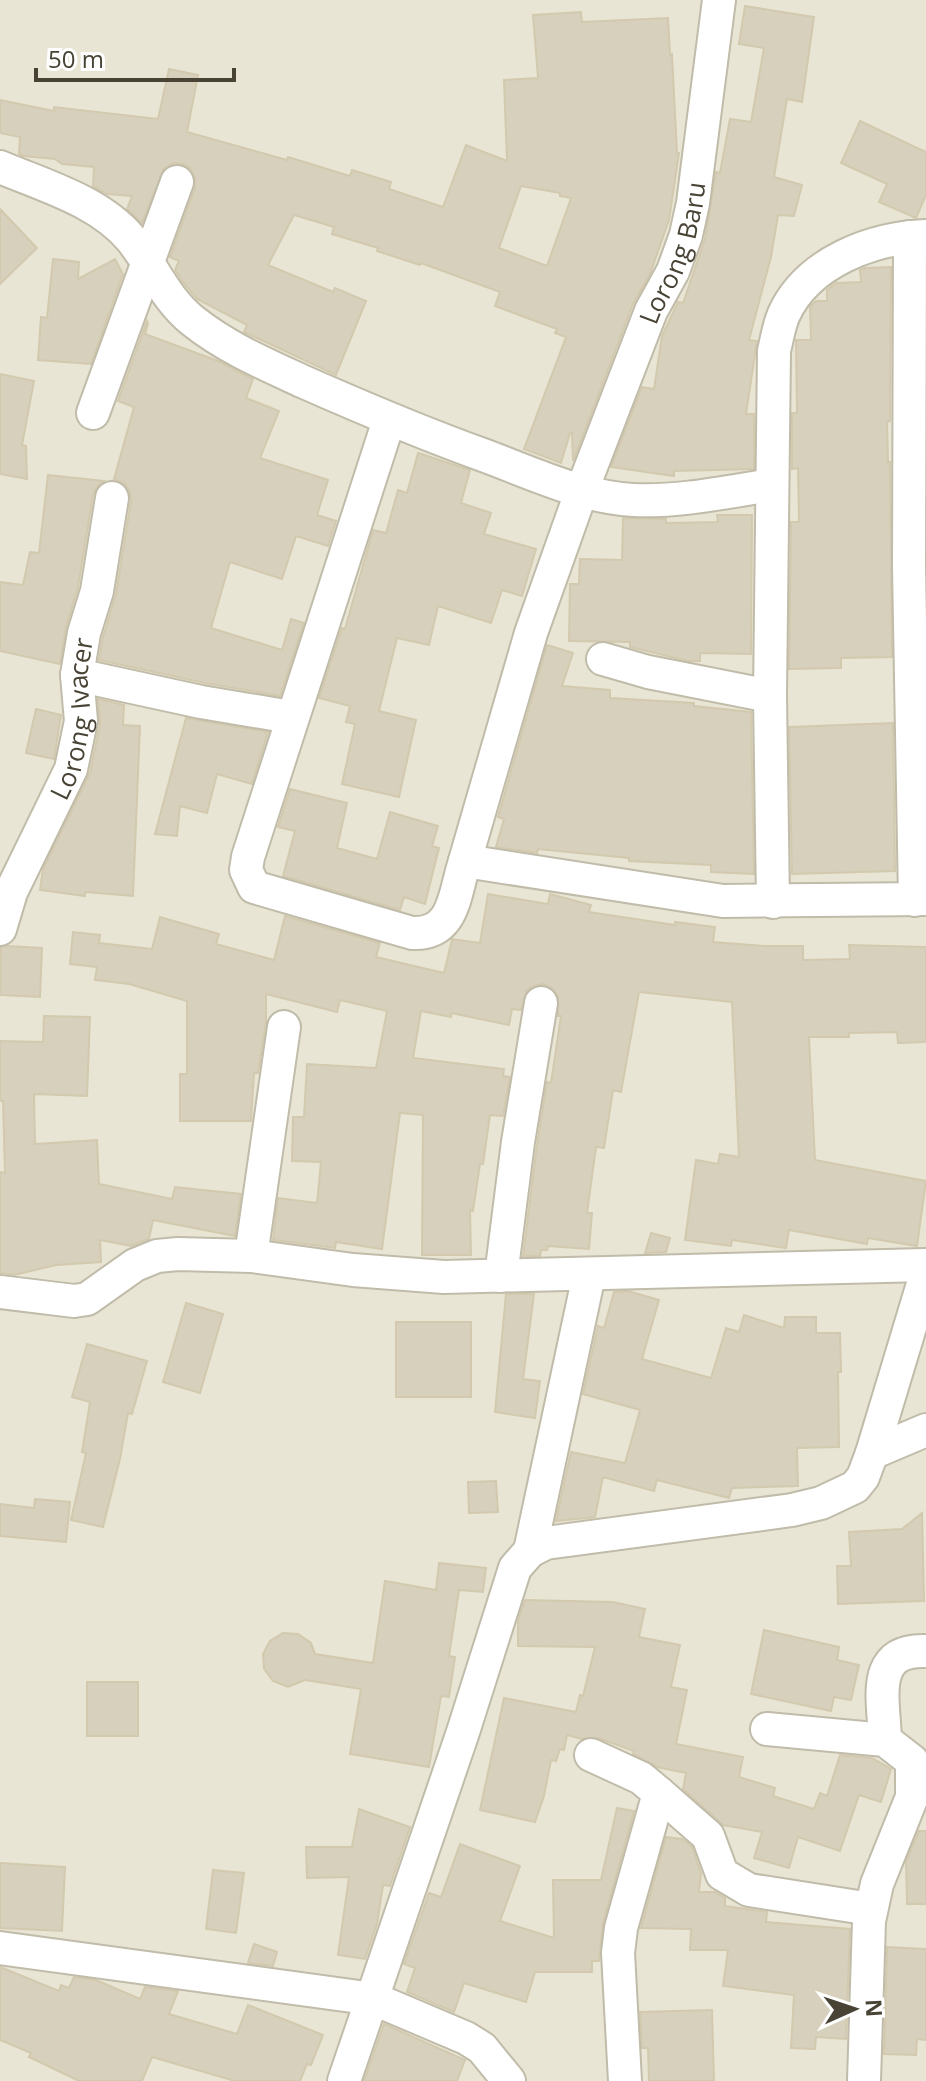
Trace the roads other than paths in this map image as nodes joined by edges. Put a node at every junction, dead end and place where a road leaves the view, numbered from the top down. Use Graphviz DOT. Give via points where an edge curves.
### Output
graph roads {
  1 [pos="719,0"];
  2 [pos="0,167"];
  3 [pos="177,182"];
  4 [pos="918,236"];
  5 [pos="147,265"];
  6 [pos="93,413"];
  7 [pos="389,420"];
  8 [pos="771,485"];
  9 [pos="582,492"];
  10 [pos="112,498"];
  11 [pos="918,566"];
  12 [pos="603,659"];
  13 [pos="77,675"];
  14 [pos="770,696"];
  15 [pos="291,717"];
  16 [pos="920,728"];
  17 [pos="465,861"];
  18 [pos="921,899"];
  19 [pos="773,902"];
  20 [pos="0,929"];
  21 [pos="541,1003"];
  22 [pos="284,1027"];
  23 [pos="251,1256"];
  24 [pos="926,1265"];
  25 [pos="926,1274"];
  26 [pos="589,1275"];
  27 [pos="501,1276"];
  28 [pos="0,1292"];
  29 [pos="926,1430"];
  30 [pos="872,1453"];
  31 [pos="530,1551"];
  32 [pos="926,1651"];
  33 [pos="767,1729"];
  34 [pos="885,1740"];
  35 [pos="591,1755"];
  36 [pos="659,1793"];
  37 [pos="871,1909"];
  38 [pos="0,1948"];
  39 [pos="374,1999"];
  40 [pos="344,2081"];
  41 [pos="509,2081"];
  42 [pos="625,2081"];
  43 [pos="864,2081"];
  1 -- 9 [label="street, Lorong Baru" via="686,235"];
  2 -- 5 [label="street" via="87,204 133,241"];
  3 -- 5 [label="street"];
  4 -- 8 [label="street" via="839,258 796,295 783,316 774,351"];
  4 -- 11 [label="street"];
  5 -- 6 [label="street"];
  5 -- 7 [label="street" via="171,299 211,335"];
  7 -- 9 [label="street"];
  7 -- 15 [label="street"];
  8 -- 9 [label="street" via="632,500"];
  8 -- 14 [label="street"];
  9 -- 17 [label="street, Lorong Baru" via="531,633"];
  10 -- 13 [label="street, Lorong Ivacer"];
  11 -- 16 [label="street"];
  12 -- 14 [label="street"];
  13 -- 15 [label="street"];
  13 -- 20 [label="street, Lorong Ivacer" via="81,721 71,769 11,892"];
  14 -- 19 [label="street"];
  15 -- 17 [label="street, Lorong Baru" via="248,857 246,870 254,887 425,934 446,920"];
  16 -- 18 [label="street"];
  17 -- 19 [label="street" via="723,901"];
  18 -- 19 [label="street"];
  21 -- 27 [label="street"];
  22 -- 23 [label="street"];
  23 -- 27 [label="street" via="368,1271"];
  23 -- 28 [label="street" via="157,1256 87,1299 74,1301"];
  24 -- 26 [label="street"];
  25 -- 30 [label="street"];
  26 -- 27 [label="street"];
  26 -- 31 [label="street"];
  29 -- 30 [label="street"];
  30 -- 31 [label="street" via="855,1487 821,1503 569,1539"];
  31 -- 39 [label="street" via="515,1568"];
  32 -- 34 [label="street" via="902,1653 888,1663 883,1677"];
  33 -- 34 [label="street"];
  34 -- 37 [label="street" via="912,1761 912,1797"];
  35 -- 36 [label="street" via="641,1778"];
  36 -- 37 [label="street" via="708,1836 722,1874 733,1882 749,1890"];
  36 -- 42 [label="street" via="618,1953"];
  37 -- 43 [label="street"];
  38 -- 39 [label="street"];
  39 -- 40 [label="street"];
  39 -- 41 [label="street" via="474,2043"];
}
